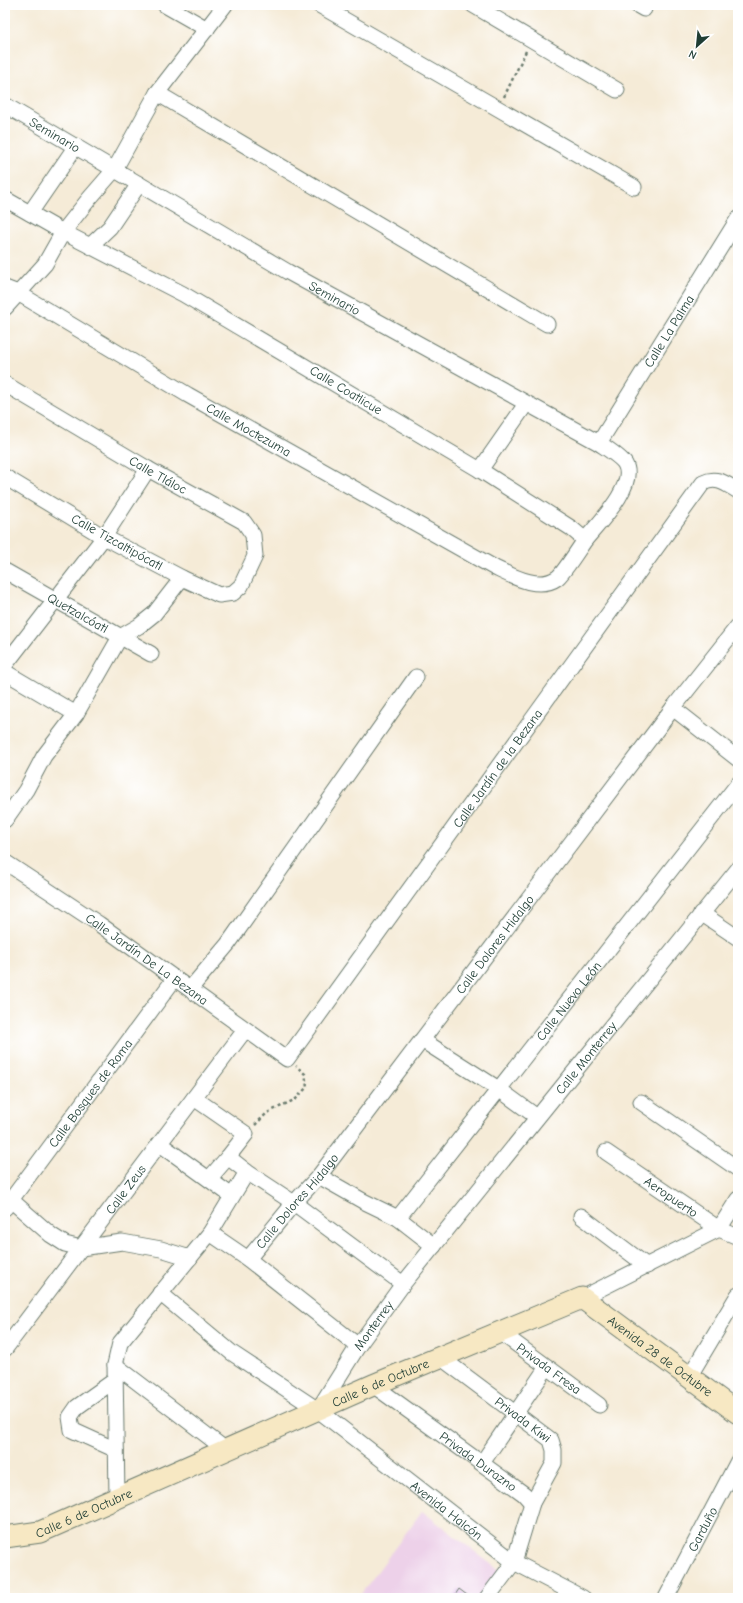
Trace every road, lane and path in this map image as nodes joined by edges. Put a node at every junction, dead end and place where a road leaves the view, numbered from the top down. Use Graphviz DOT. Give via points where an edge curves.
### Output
graph roads {
  1 [pos="165,5"];
  2 [pos="225,5"];
  3 [pos="319,5"];
  4 [pos="473,5"];
  5 [pos="206,29"];
  6 [pos="532,40"];
  7 [pos="616,90"];
  8 [pos="157,93"];
  9 [pos="5,105"];
  10 [pos="498,109"];
  11 [pos="76,146"];
  12 [pos="115,169"];
  13 [pos="139,184"];
  14 [pos="634,187"];
  15 [pos="43,193"];
  16 [pos="5,199"];
  17 [pos="30,213"];
  18 [pos="738,219"];
  19 [pos="110,227"];
  20 [pos="56,229"];
  21 [pos="90,246"];
  22 [pos="109,256"];
  23 [pos="11,291"];
  24 [pos="5,308"];
  25 [pos="547,324"];
  26 [pos="5,384"];
  27 [pos="526,404"];
  28 [pos="599,443"];
  29 [pos="148,469"];
  30 [pos="480,470"];
  31 [pos="5,477"];
  32 [pos="738,491"];
  33 [pos="104,537"];
  34 [pos="585,540"];
  35 [pos="5,571"];
  36 [pos="182,578"];
  37 [pos="233,593"];
  38 [pos="56,600"];
  39 [pos="738,626"];
  40 [pos="120,637"];
  41 [pos="151,654"];
  42 [pos="5,665"];
  43 [pos="5,672"];
  44 [pos="416,677"];
  45 [pos="673,708"];
  46 [pos="76,714"];
  47 [pos="738,759"];
  48 [pos="738,784"];
  49 [pos="5,820"];
  50 [pos="5,862"];
  51 [pos="738,868"];
  52 [pos="701,913"];
  53 [pos="738,938"];
  54 [pos="175,978"];
  55 [pos="190,990"];
  56 [pos="245,1030"];
  57 [pos="422,1040"];
  58 [pos="287,1059"];
  59 [pos="500,1090"];
  60 [pos="194,1098"];
  61 [pos="641,1102"];
  62 [pos="537,1117"];
  63 [pos="246,1134"];
  64 [pos="160,1144"];
  65 [pos="606,1152"];
  66 [pos="228,1157"];
  67 [pos="738,1169"];
  68 [pos="247,1172"];
  69 [pos="319,1176"];
  70 [pos="209,1179"];
  71 [pos="232,1196"];
  72 [pos="738,1199"];
  73 [pos="294,1202"];
  74 [pos="8,1204"];
  75 [pos="581,1216"];
  76 [pos="398,1218"];
  77 [pos="719,1229"];
  78 [pos="210,1233"];
  79 [pos="738,1237"];
  80 [pos="434,1246"];
  81 [pos="81,1248"];
  82 [pos="190,1258"];
  83 [pos="248,1259"];
  84 [pos="647,1266"];
  85 [pos="403,1284"];
  86 [pos="160,1293"];
  87 [pos="738,1295"];
  88 [pos="582,1298"];
  89 [pos="500,1332"];
  90 [pos="358,1346"];
  91 [pos="5,1349"];
  92 [pos="440,1357"];
  93 [pos="547,1366"];
  94 [pos="115,1372"];
  95 [pos="689,1377"];
  96 [pos="374,1386"];
  97 [pos="599,1405"];
  98 [pos="318,1410"];
  99 [pos="516,1413"];
  100 [pos="738,1413"];
  101 [pos="116,1450"];
  102 [pos="226,1450"];
  103 [pos="738,1461"];
  104 [pos="482,1463"];
  105 [pos="117,1498"];
  106 [pos="532,1503"];
  107 [pos="5,1537"];
  108 [pos="514,1562"];
  109 [pos="487,1598"];
  110 [pos="582,1598"];
  111 [pos="666,1598"];
  1 -- 5 [label="street"];
  2 -- 5 [label="street"];
  3 -- 10 [label="street"];
  4 -- 6 [label="street"];
  5 -- 8 [label="street"];
  6 -- 7 [label="street"];
  6 -- 10 [label="path"];
  8 -- 12 [label="street"];
  8 -- 25 [label="street"];
  9 -- 11 [label="street, Seminario"];
  10 -- 14 [label="street"];
  11 -- 12 [label="street, Seminario"];
  11 -- 15 [label="street"];
  12 -- 13 [label="street, Seminario"];
  12 -- 20 [label="street"];
  13 -- 19 [label="street"];
  13 -- 27 [label="street, Seminario" via="288,272"];
  15 -- 17 [label="street"];
  15 -- 20 [label="street"];
  16 -- 17 [label="street, Calle Coatlicue"];
  17 -- 20 [label="street, Calle Coatlicue"];
  18 -- 28 [label="street, Calle La Palma"];
  19 -- 21 [label="street"];
  19 -- 22 [label="street"];
  20 -- 21 [label="street, Calle Coatlicue"];
  20 -- 23 [label="street" via="45,264"];
  21 -- 22 [label="street, Calle Coatlicue"];
  22 -- 30 [label="street, Calle Coatlicue" via="183,294"];
  23 -- 24 [label="street"];
  23 -- 34 [label="street, Calle Moctezuma" via="188,396 512,576 542,584 558,578"];
  26 -- 29 [label="street, Calle Tláloc"];
  27 -- 28 [label="street, Seminario"];
  27 -- 30 [label="street"];
  28 -- 34 [label="street, Seminario" via="624,462 629,471 626,483 613,507"];
  29 -- 33 [label="street"];
  29 -- 37 [label="street, Calle Tláloc" via="244,522 253,535 255,556 241,586"];
  30 -- 34 [label="street, Calle Coatlicue" via="571,528"];
  31 -- 33 [label="street, Calle Tizcaltipócatl"];
  32 -- 58 [label="street, Calle Jardín de la Bezana" via="719,480 703,483"];
  33 -- 36 [label="street, Calle Tizcaltipócatl"];
  33 -- 38 [label="street"];
  35 -- 38 [label="street, Quetzalcóatl"];
  36 -- 37 [label="street, Calle Tizcaltipócatl" via="219,595"];
  36 -- 40 [label="street" via="154,614"];
  38 -- 40 [label="street, Quetzalcóatl"];
  38 -- 42 [label="street"];
  39 -- 45 [label="street, Calle Dolores Hidalgo"];
  40 -- 41 [label="street, Quetzalcóatl"];
  40 -- 46 [label="street"];
  43 -- 46 [label="street"];
  44 -- 55 [label="street" via="228,944"];
  45 -- 47 [label="street"];
  45 -- 57 [label="street, Calle Dolores Hidalgo"];
  46 -- 49 [label="street" via="44,756 26,790"];
  48 -- 59 [label="street, Calle Nuevo León"];
  50 -- 54 [label="street, Calle Jardín De La Bezana"];
  51 -- 52 [label="street, Calle Monterrey"];
  52 -- 53 [label="street"];
  52 -- 62 [label="street, Calle Monterrey"];
  54 -- 55 [label="street, Calle Jardín De La Bezana"];
  54 -- 74 [label="street, Calle Bosques de Roma"];
  55 -- 56 [label="street, Calle Jardín De La Bezana"];
  56 -- 58 [label="street, Calle Jardín De La Bezana"];
  56 -- 60 [label="street, Calle Zeus"];
  57 -- 59 [label="street"];
  57 -- 69 [label="street, Calle Dolores Hidalgo"];
  58 -- 63 [label="path" via="305,1074 307,1087 296,1099 266,1113"];
  59 -- 62 [label="street"];
  59 -- 76 [label="street, Calle Nuevo León"];
  60 -- 63 [label="street"];
  60 -- 64 [label="street, Calle Zeus"];
  61 -- 67 [label="street"];
  62 -- 80 [label="street, Calle Monterrey"];
  63 -- 66 [label="street"];
  64 -- 70 [label="street"];
  64 -- 81 [label="street, Calle Zeus"];
  65 -- 77 [label="street, Aeropuerto"];
  66 -- 68 [label="street"];
  66 -- 70 [label="street"];
  68 -- 71 [label="street"];
  68 -- 73 [label="street"];
  69 -- 73 [label="street, Calle Dolores Hidalgo"];
  69 -- 76 [label="street"];
  70 -- 71 [label="street"];
  71 -- 78 [label="street"];
  72 -- 77 [label="street"];
  73 -- 83 [label="street, Calle Dolores Hidalgo"];
  73 -- 85 [label="street"];
  74 -- 81 [label="street" via="65,1244"];
  75 -- 84 [label="street"];
  76 -- 80 [label="street"];
  77 -- 79 [label="street, Aeropuerto"];
  77 -- 84 [label="street, Calle 6 de Octubre"];
  78 -- 82 [label="street"];
  78 -- 83 [label="street"];
  80 -- 85 [label="street, Monterrey"];
  81 -- 82 [label="street" via="122,1242 161,1249"];
  81 -- 91 [label="street, Calle Zeus"];
  82 -- 86 [label="street"];
  83 -- 90 [label="street"];
  84 -- 88 [label="street, Calle 6 de Octubre"];
  85 -- 90 [label="street, Monterrey"];
  86 -- 94 [label="street" via="120,1343"];
  86 -- 98 [label="street, Avenida Halcón" via="232,1353"];
  87 -- 95 [label="street"];
  88 -- 89 [label="street, Calle 6 de Octubre"];
  88 -- 95 [label="street, Avenida 28 de Octubre"];
  89 -- 92 [label="street, Calle 6 de Octubre"];
  89 -- 93 [label="street, Privada Fresa"];
  90 -- 98 [label="street, Monterrey"];
  92 -- 96 [label="street, Calle 6 de Octubre"];
  92 -- 99 [label="street, Privada Kiwi"];
  93 -- 97 [label="street, Privada Fresa"];
  93 -- 99 [label="street"];
  94 -- 101 [label="street"];
  94 -- 101 [label="street" via="77,1407 70,1417 72,1430"];
  94 -- 102 [label="street"];
  95 -- 100 [label="street, Avenida 28 de Octubre"];
  96 -- 98 [label="street, Calle 6 de Octubre"];
  96 -- 104 [label="street, Privada Durazno"];
  98 -- 102 [label="street, Calle 6 de Octubre"];
  98 -- 108 [label="street, Avenida Halcón"];
  99 -- 104 [label="street"];
  99 -- 106 [label="street, Privada Kiwi" via="551,1440 554,1450 554,1463"];
  101 -- 105 [label="street"];
  102 -- 105 [label="street, Calle 6 de Octubre"];
  103 -- 111 [label="street, Garduño"];
  104 -- 106 [label="street, Privada Durazno" via="524,1494"];
  105 -- 107 [label="street, Calle 6 de Octubre" via="40,1532"];
  106 -- 108 [label="street"];
  108 -- 109 [label="street"];
  108 -- 110 [label="street, Avenida Halcón"];
}
